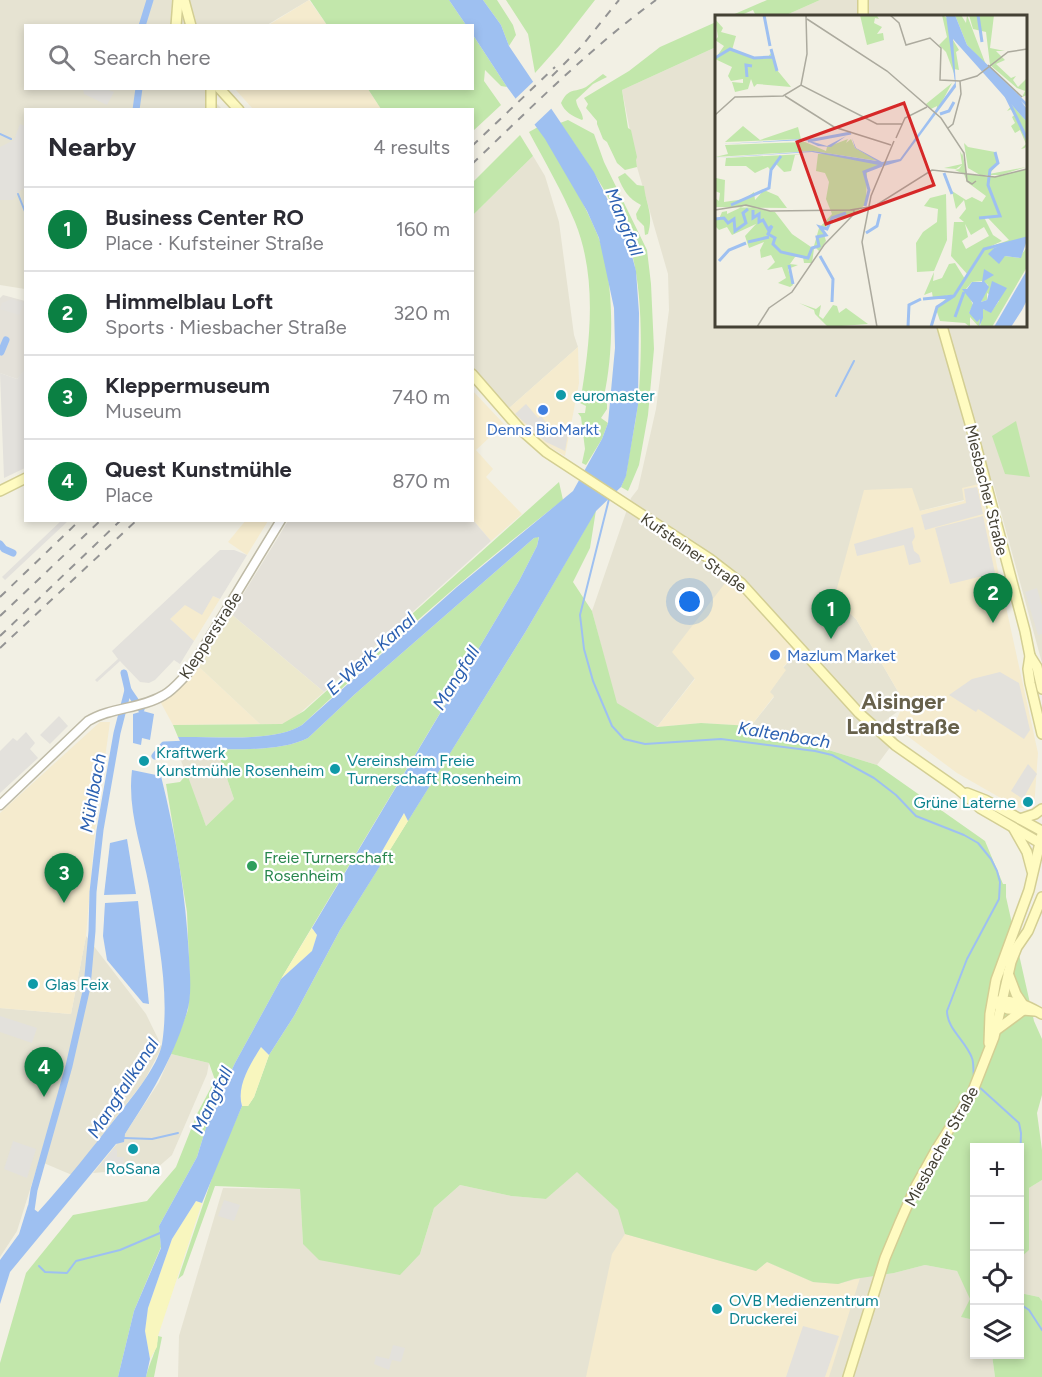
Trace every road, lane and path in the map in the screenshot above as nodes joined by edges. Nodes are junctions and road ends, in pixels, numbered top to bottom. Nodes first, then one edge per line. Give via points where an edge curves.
1 (178, 0) edge
2 (184, 0) edge
3 (176, 24) edge
4 (191, 24) edge
5 (211, 90) edge
6 (223, 92) edge
7 (213, 108) edge
8 (214, 108) edge
9 (237, 108) edge
10 (942, 327) edge
11 (474, 376) edge
12 (24, 479) edge
13 (1, 490) edge
14 (280, 522) edge
15 (1030, 656) junction
16 (1042, 689) edge
17 (1042, 734) edge
18 (0, 805) edge
19 (1042, 809) edge
20 (1017, 823) junction
21 (1042, 838) edge
22 (1033, 875) junction
23 (1042, 897) edge
24 (1008, 971) junction
25 (997, 1003) junction
26 (1022, 1007) junction
27 (1040, 1013) edge
28 (995, 1032) junction
29 (989, 1052) junction
30 (848, 1377) edge

1 - 3 main road
2 - 4 main road
5 - 7 main road
6 - 8 main road
6 - 9 main road
10 - 15 main road, Miesbacher Straße via 974,434
11 - 20 main road, Kufsteiner Straße via 546,452 741,583 859,713 895,745 980,808
12 - 13 main road
14 - 18 street, Klepperstraße via 188,673 163,696 88,721
15 - 16 main road, Miesbacher Straße
15 - 17 main road, Miesbacher Straße via 1028,669
19 - 20 main road
20 - 21 main road, Kufsteiner Straße
20 - 22 main road
21 - 22 main road, Miesbacher Straße
22 - 25 main road, Miesbacher Straße via 1000,967
23 - 24 main road, Miesbacher Straße
24 - 25 main road, Miesbacher Straße
24 - 26 main road
25 - 26 main road
25 - 28 main road, Miesbacher Straße
25 - 29 main road, Miesbacher Straße
26 - 27 main road
26 - 28 main road
28 - 29 main road, Miesbacher Straße
29 - 30 main road, Miesbacher Straße via 972,1093 936,1150 900,1222

